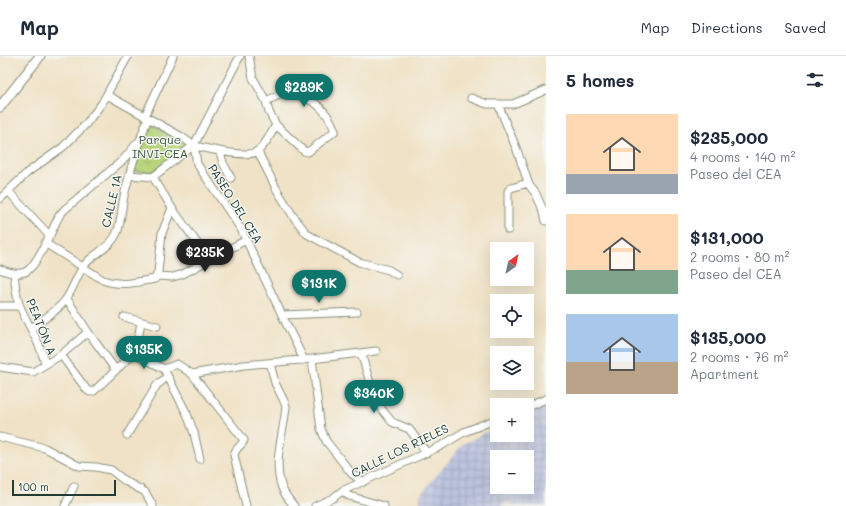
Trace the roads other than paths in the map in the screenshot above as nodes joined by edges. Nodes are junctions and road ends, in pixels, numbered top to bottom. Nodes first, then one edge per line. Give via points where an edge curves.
1 (40, 56) edge
2 (128, 56) edge
3 (173, 56) edge
4 (240, 56) edge
5 (249, 56) edge
6 (546, 90) edge
7 (107, 95) junction
8 (470, 98) dead end
9 (266, 101) junction
10 (498, 104) junction
11 (0, 107) edge
12 (147, 117) junction
13 (276, 125) junction
14 (140, 139) junction
15 (194, 145) junction
16 (220, 152) junction
17 (258, 152) junction
18 (129, 175) junction
19 (153, 177) junction
20 (231, 178) dead end
21 (528, 182) junction
22 (8, 191) junction
23 (0, 199) edge
24 (172, 208) junction
25 (546, 221) edge
26 (508, 230) dead end
27 (49, 235) junction
28 (246, 240) junction
29 (45, 243) junction
30 (200, 247) dead end
31 (83, 267) junction
32 (0, 269) edge
33 (14, 273) junction
34 (397, 275) dead end
35 (157, 276) junction
36 (67, 299) junction
37 (0, 306) edge
38 (20, 306) junction
39 (357, 312) dead end
40 (282, 315) junction
41 (124, 317) dead end
42 (141, 322) junction
43 (157, 326) dead end
44 (31, 328) junction
45 (88, 332) junction
46 (376, 350) dead end
47 (134, 353) junction
48 (360, 353) junction
49 (61, 355) junction
50 (308, 359) junction
51 (270, 363) junction
52 (45, 364) junction
53 (0, 367) edge
54 (115, 369) junction
55 (164, 369) junction
56 (192, 374) junction
57 (168, 377) junction
58 (546, 399) edge
59 (534, 404) edge
60 (490, 422) edge
61 (127, 435) dead end
62 (0, 437) edge
63 (427, 453) junction
64 (200, 459) dead end
65 (363, 482) junction
66 (74, 486) dead end
67 (342, 491) junction
68 (65, 506) edge
69 (153, 506) edge
70 (246, 506) edge
71 (294, 506) edge
72 (315, 506) edge
73 (384, 506) edge

1 - 11 main road
2 - 7 street
3 - 12 street, CALLE 1A
4 - 15 street
5 - 9 street via 253,78
6 - 10 street via 513,104
7 - 12 street
7 - 22 street via 86,124 63,147 28,172
8 - 10 street via 486,104
9 - 13 street
9 - 13 street via 282,94 311,100 321,106 335,131 308,152
10 - 21 street
12 - 14 street, CALLE 1A
12 - 15 street
13 - 17 street
14 - 18 street, CALLE 1A
14 - 27 street via 123,160 64,210
15 - 16 street
15 - 19 street
15 - 28 street, PASEO DEL CEA via 198,164
16 - 17 street via 251,155
16 - 20 street
17 - 34 street via 277,190 308,234 359,262 389,270
18 - 19 street
18 - 31 street, CALLE 1A via 118,230 107,247
19 - 24 street
21 - 25 street via 536,194
21 - 26 street via 508,191
22 - 23 street
22 - 27 street
24 - 30 street
24 - 35 street via 162,233
27 - 29 street
28 - 35 street via 183,274 173,277
28 - 40 street, PASEO DEL CEA
29 - 31 street
29 - 33 street via 30,268 24,272
31 - 35 street via 112,283 125,284 155,279
31 - 36 street, CALLE 1A
32 - 33 street
33 - 38 street, PEATÓN A
36 - 44 street, CALLE 1A
36 - 45 street
37 - 38 street
38 - 44 street, PEATÓN A
39 - 40 street
40 - 50 street, PASEO DEL CEA
41 - 42 street
42 - 43 street
42 - 47 street
44 - 52 street, PEATÓN A
45 - 49 street
45 - 54 street
46 - 48 street
47 - 54 street
47 - 55 street
48 - 50 street
48 - 63 street via 376,402 392,422 409,429
49 - 52 street
49 - 54 street via 90,392
50 - 51 street
50 - 65 street, PASEO DEL CEA via 321,429 326,442 352,474
51 - 56 street
51 - 71 street via 275,383 286,406 278,456 280,480 284,492
52 - 53 street via 33,372
55 - 56 street via 177,364
55 - 57 street
56 - 70 street via 244,440 234,455
57 - 61 street via 157,385
57 - 64 street via 187,414
58 - 59 street
60 - 63 street, CALLE LOS RIELES via 464,432
62 - 69 street via 45,448 79,466 111,470 145,492
63 - 65 street, CALLE LOS RIELES
65 - 67 street, CALLE LOS RIELES
66 - 68 street
67 - 72 street, CALLE LOS RIELES
67 - 73 street via 349,496

